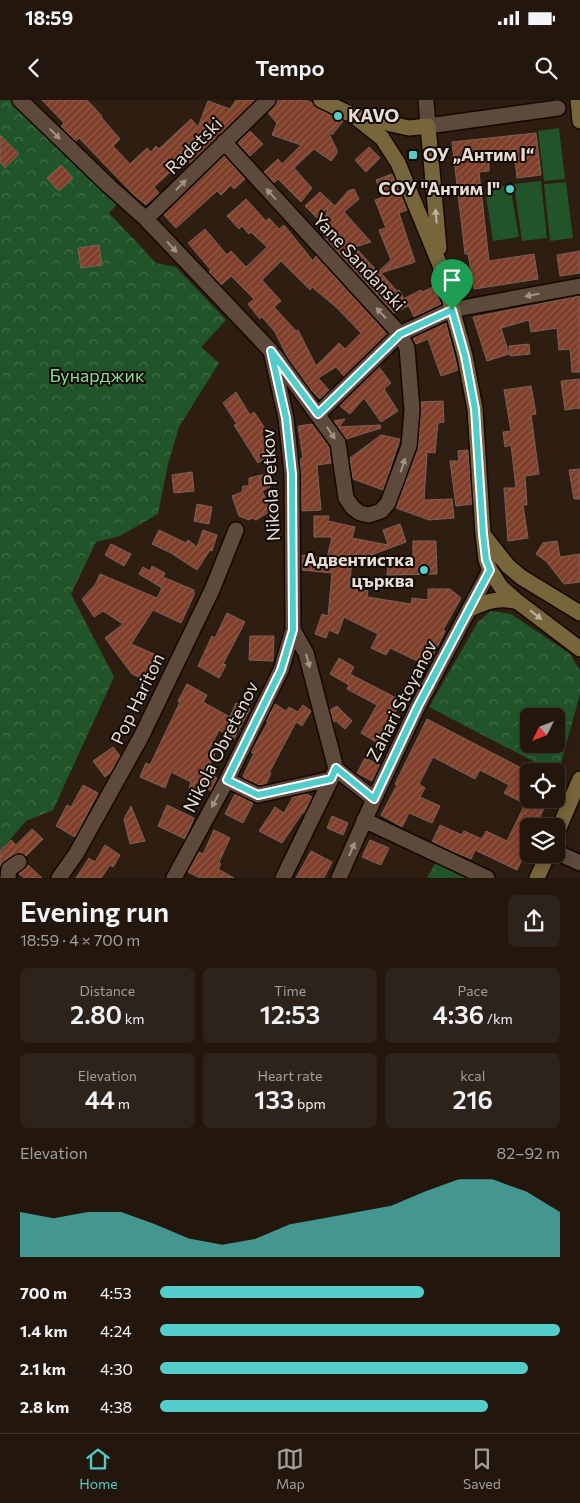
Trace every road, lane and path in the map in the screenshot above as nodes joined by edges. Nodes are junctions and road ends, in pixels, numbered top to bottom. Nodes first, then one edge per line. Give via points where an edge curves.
1 (20, 100) edge
2 (268, 100) edge
3 (321, 100) edge
4 (426, 100) edge
5 (578, 100) edge
6 (558, 108) dead end
7 (354, 116) junction
8 (580, 121) edge
9 (428, 126) junction
10 (224, 142) junction
11 (146, 219) junction
12 (440, 265) junction
13 (580, 286) edge
14 (452, 310) junction
15 (400, 334) junction
16 (271, 351) junction
17 (318, 414) junction
18 (236, 530) dead end
19 (483, 534) junction
20 (490, 570) junction
21 (518, 602) junction
22 (470, 609) junction
23 (578, 611) edge
24 (293, 630) junction
25 (580, 648) edge
26 (334, 774) junction
27 (579, 777) edge
28 (227, 780) junction
29 (374, 799) junction
30 (563, 818) edge
31 (364, 820) junction
32 (19, 862) dead end
33 (544, 863) edge
34 (8, 878) edge
35 (59, 878) edge
36 (174, 878) edge
37 (283, 878) edge
38 (339, 878) edge
39 (487, 878) edge
40 (537, 878) edge

1 -> 11 street
2 - 10 street, Radetski
3 - 7 street
4 - 9 street
5 - 8 street
6 - 9 street
7 - 9 street via 409,128
7 - 12 street via 382,138 398,163
12 -> 9 street
11 -> 10 street, Radetski
15 -> 10 street, Yane Sandanski
11 -> 16 street
12 - 14 street
13 -> 14 street
14 - 15 street
14 - 19 street via 475,409
15 - 17 street
17 -> 15 street, Yane Sandanski via 338,443 346,498 360,513 369,515 381,511 388,503 409,446 412,410 407,348
16 - 17 street, Yane Sandanski
16 - 24 street, Nikola Petkov via 286,418 292,474
18 - 35 street, Pop Hariton via 212,590 141,737 76,854
19 - 20 street
19 - 23 street via 495,552 521,577
20 - 21 street
20 - 22 street, Zahari Stoyanov
21 - 22 street via 497,599
21 -> 25 street
22 - 29 street, Zahari Stoyanov via 418,706
24 -> 26 street, Nikola Petkov via 306,653
24 - 28 street, Nikola Obretenov via 281,670
26 - 28 street via 258,795
26 - 29 street
26 - 37 street
27 - 30 street
28 -> 36 street, Nikola Obretenov
29 - 31 street, Zahari Stoyanov
38 -> 31 street, Zahari Stoyanov
31 - 39 street
32 - 34 street via 9,869
33 - 40 street

